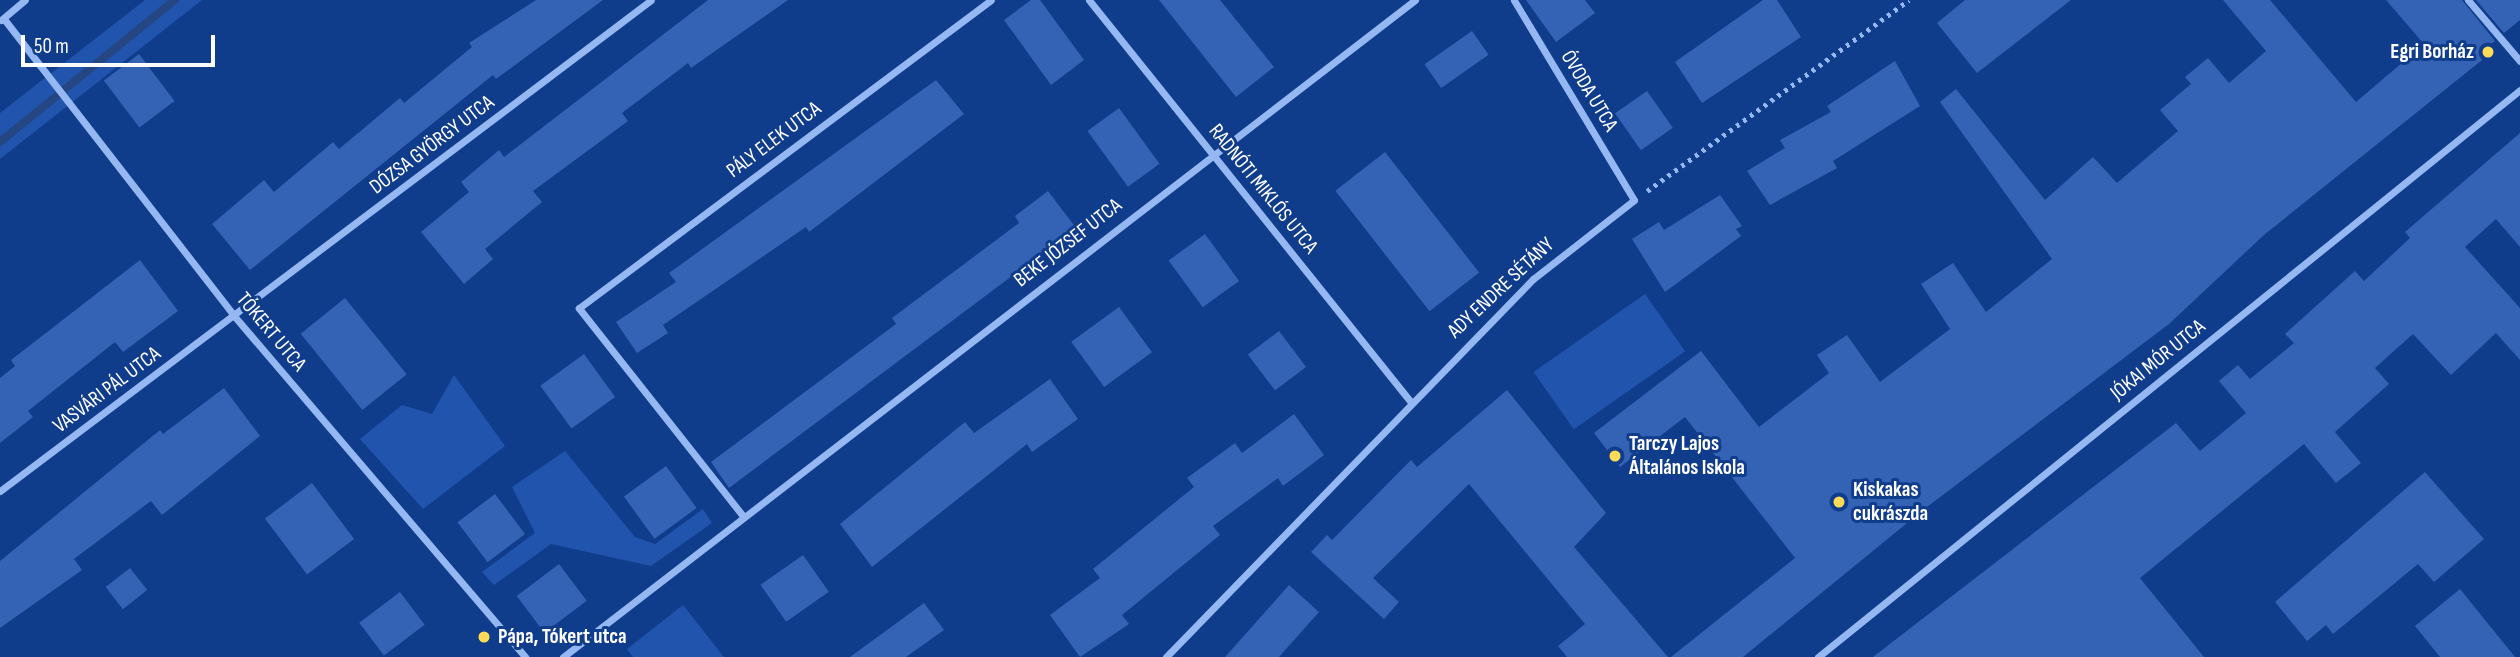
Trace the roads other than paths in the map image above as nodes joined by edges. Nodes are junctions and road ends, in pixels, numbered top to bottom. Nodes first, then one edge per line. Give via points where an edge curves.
1 (24, 0) edge
2 (651, 0) edge
3 (991, 0) edge
4 (1088, 0) edge
5 (1415, 0) edge
6 (1514, 0) edge
7 (2468, 0) edge
8 (2, 20) edge
9 (2520, 61) edge
10 (2520, 90) edge
11 (1212, 154) junction
12 (1634, 200) joint
13 (235, 317) junction
14 (1410, 401) junction
15 (0, 491) edge
16 (743, 516) junction
17 (525, 657) edge
18 (562, 657) edge
19 (1166, 657) edge
20 (1818, 657) edge

1 - 8 street
2 - 13 street, DÓZSA GYÖRGY UTCA
3 - 16 street, PÁLY ELEK UTCA via 579,308
4 - 11 street, RADNÓTI MIKLÓS UTCA
5 - 11 street, BEKE JÓZSEF UTCA
6 - 12 street, ÓVODA UTCA
7 - 9 street
8 - 13 street, TÓKERT UTCA
10 - 20 street, JÓKAI MÓR UTCA
11 - 14 street, RADNÓTI MIKLÓS UTCA
11 - 16 street, BEKE JÓZSEF UTCA
12 - 14 street, ADY ENDRE SÉTÁNY via 1533,279
13 - 15 street, VASVÁRI PÁL UTCA
13 - 17 street, TÓKERT UTCA
14 - 19 street, ADY ENDRE SÉTÁNY
16 - 18 street, BEKE JÓZSEF UTCA

